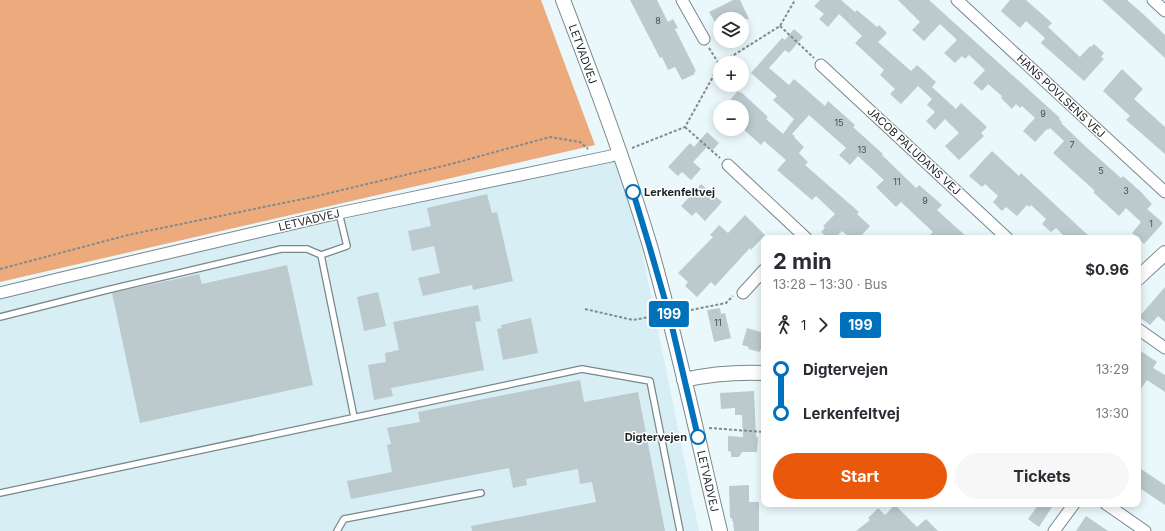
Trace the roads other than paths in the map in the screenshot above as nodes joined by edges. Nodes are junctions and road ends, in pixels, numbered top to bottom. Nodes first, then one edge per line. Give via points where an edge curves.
1 (564, 0) edge
2 (682, 0) edge
3 (957, 0) edge
4 (1153, 0) edge
5 (1165, 11) edge
6 (704, 39) road end
7 (821, 65) road end
8 (620, 153) junction
9 (728, 165) road end
10 (1165, 192) edge
11 (339, 214) junction
12 (799, 235) edge
13 (1004, 235) edge
14 (1165, 253) edge
15 (320, 255) junction
16 (761, 273) edge
17 (1141, 275) edge
18 (0, 293) edge
19 (744, 293) dead end
20 (0, 317) edge
21 (1141, 331) edge
22 (1164, 345) edge
23 (761, 373) edge
24 (684, 380) junction
25 (354, 417) junction
26 (0, 493) edge
27 (481, 493) dead end
28 (1072, 507) edge
29 (1110, 507) edge
30 (337, 531) edge
31 (680, 531) edge
32 (720, 531) edge
33 (1054, 531) edge
34 (1145, 531) edge

1 - 8 street, LETVADVEJ
2 - 6 street
3 - 10 street, HANS POVLSENS VEJ
4 - 5 street
7 - 13 street, JACOB PALUDANS VEJ
8 - 11 street, LETVADVEJ
8 - 24 street, LETVADVEJ via 669,314
9 - 12 street
11 - 15 lane via 346,246
11 - 18 street, LETVADVEJ
14 - 17 street
15 - 20 lane via 306,249 281,250
15 - 25 lane
16 - 19 street
21 - 22 street
23 - 24 street via 741,372
24 - 32 street, LETVADVEJ
25 - 26 lane
25 - 31 lane via 582,369 650,382
27 - 30 lane via 344,519
28 - 33 street
29 - 34 street

